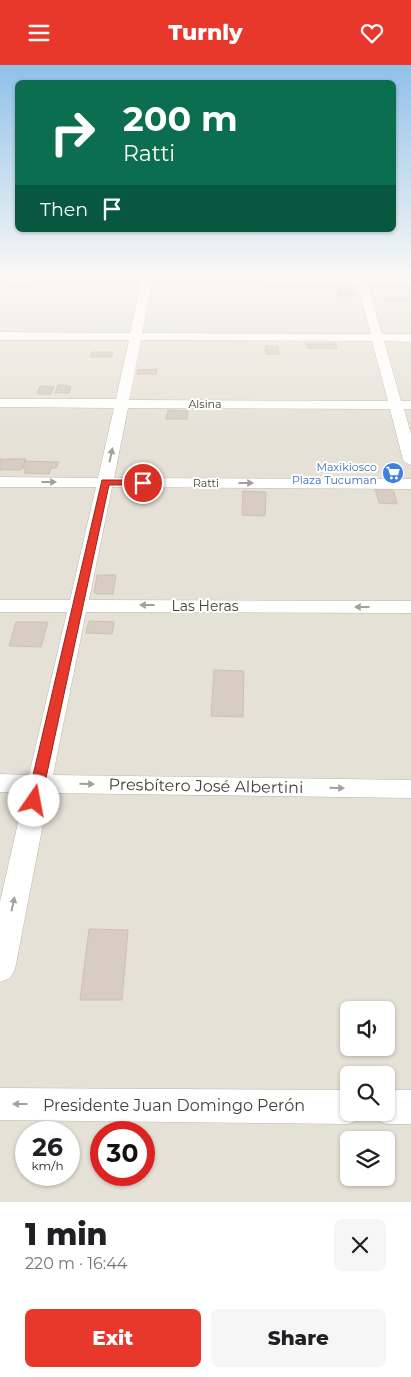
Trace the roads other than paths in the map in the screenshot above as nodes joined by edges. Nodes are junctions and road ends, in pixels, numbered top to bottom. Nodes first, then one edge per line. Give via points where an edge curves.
1 (138, 328) edge
2 (374, 328) edge
3 (0, 336) edge
4 (136, 337) junction
5 (377, 338) junction
6 (411, 338) edge
7 (0, 403) edge
8 (122, 404) junction
9 (404, 405) edge
10 (411, 460) edge
11 (0, 482) edge
12 (105, 482) junction
13 (411, 484) edge
14 (78, 605) junction
15 (0, 606) edge
16 (411, 607) edge
17 (0, 783) edge
18 (38, 783) junction
19 (411, 789) edge
20 (0, 969) edge
21 (0, 1104) edge
22 (340, 1107) edge
23 (395, 1107) edge
24 (411, 1107) edge

1 - 4 street
2 - 5 street
3 - 4 street
4 - 5 street
4 - 8 street
5 - 6 street
5 - 9 street
7 - 8 street, Alsina
8 - 9 street, Alsina
12 -> 8 street
9 - 10 street
11 -> 12 street, Ratti
12 -> 13 street, Ratti
12 - 14 street
14 - 15 street, Las Heras
16 -> 14 street, Las Heras
14 - 18 street
17 - 18 street, Presbítero José Albertini
18 -> 19 street, Presbítero José Albertini
20 -> 18 street
22 -> 21 street, Presidente Juan Domingo Perón
23 - 24 street

